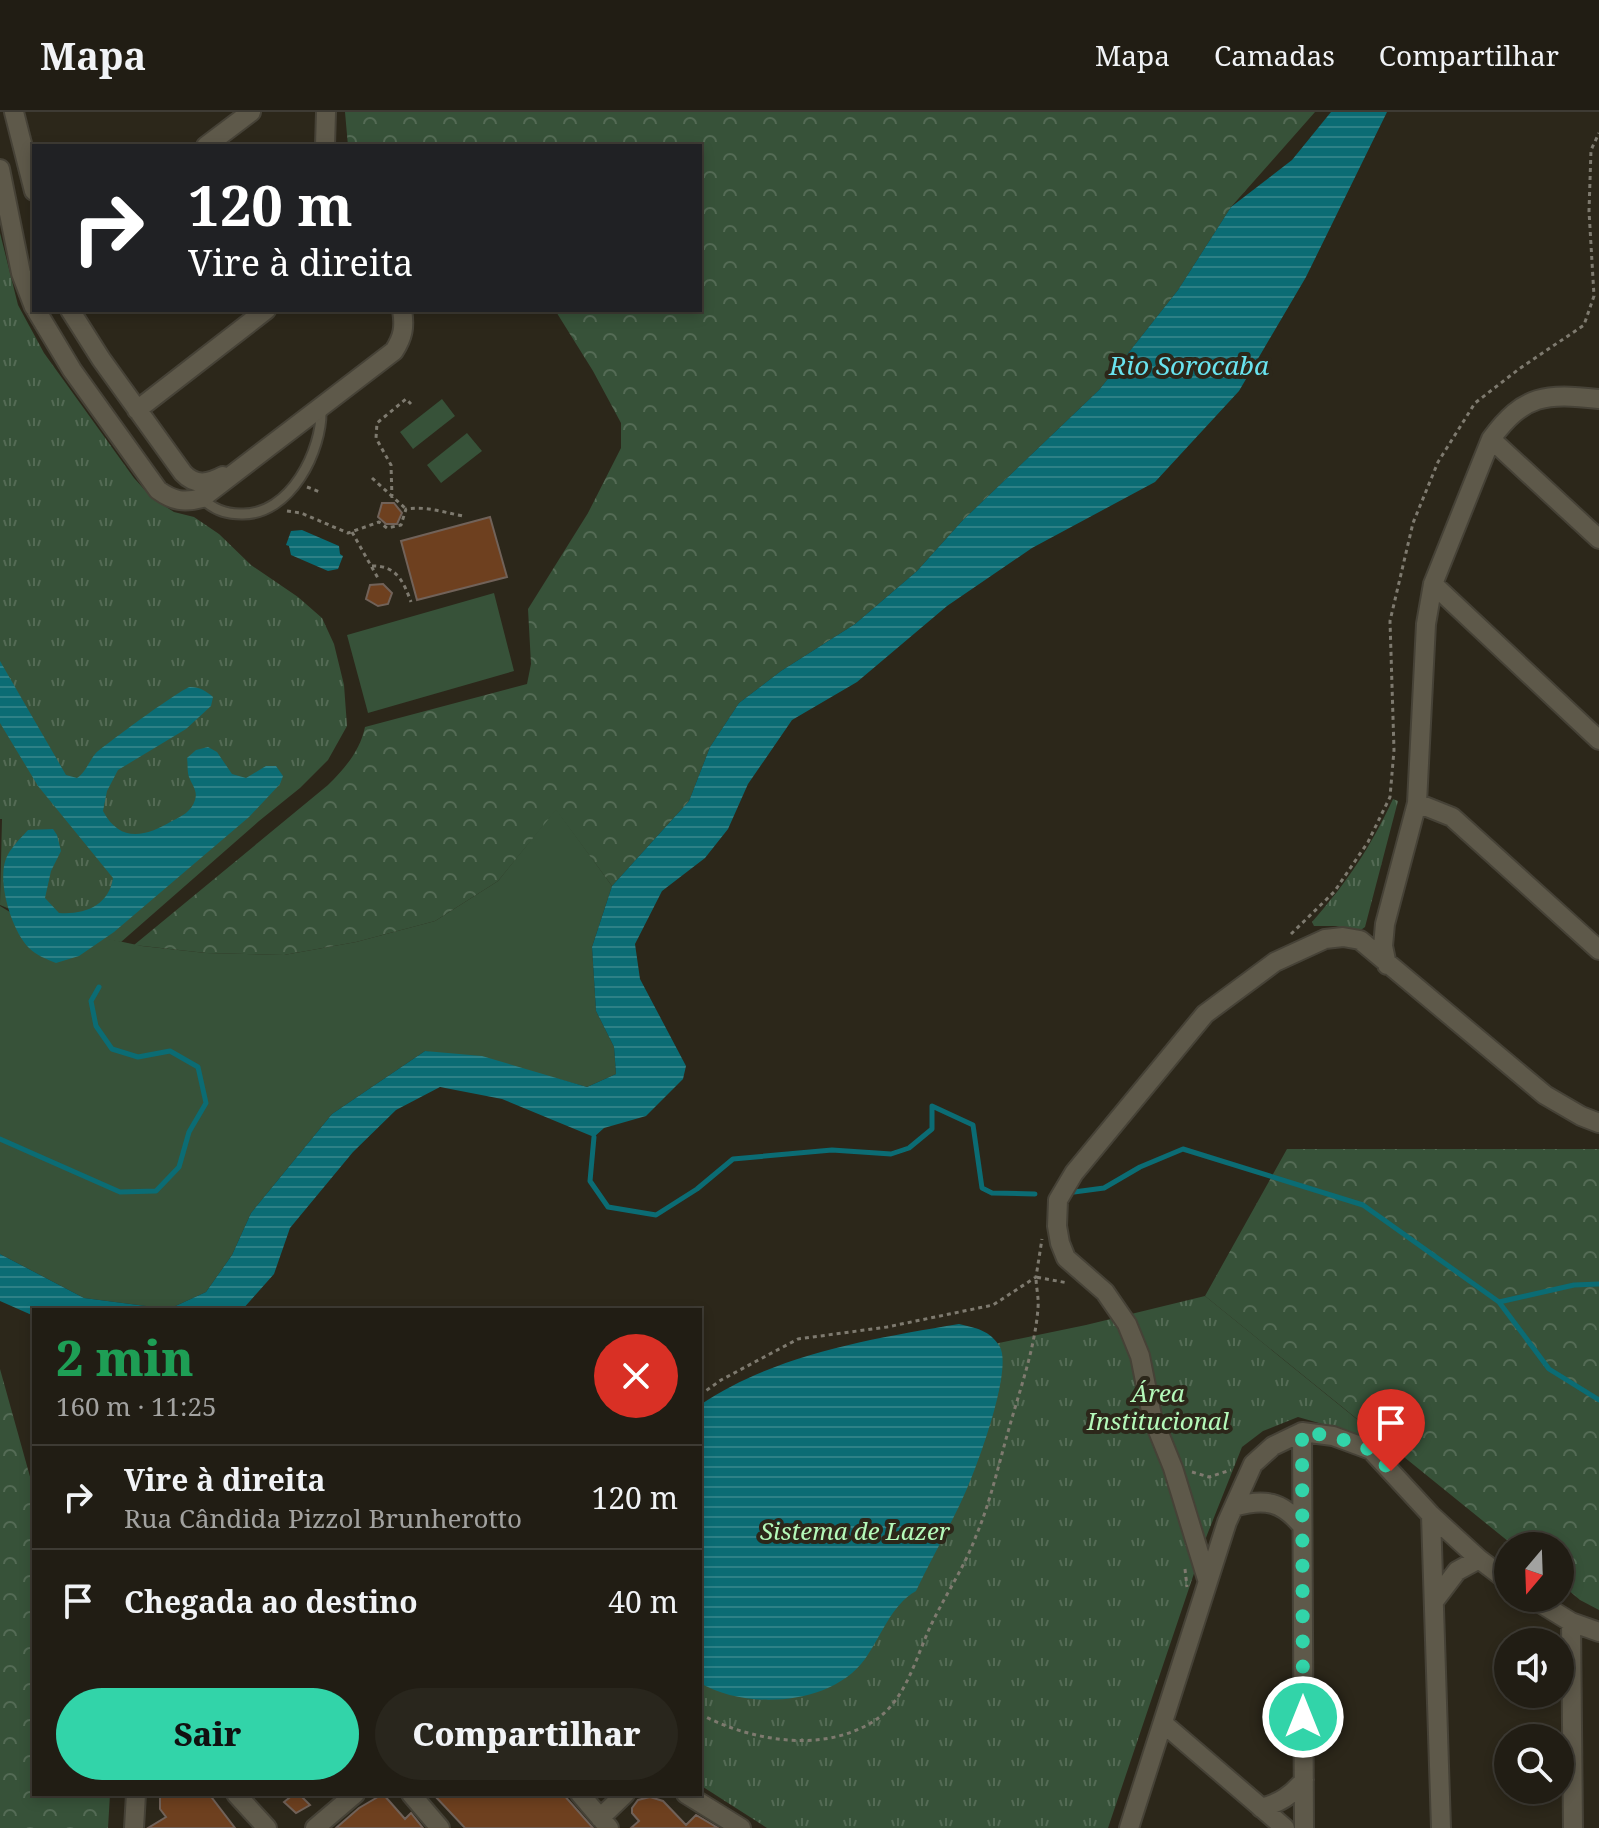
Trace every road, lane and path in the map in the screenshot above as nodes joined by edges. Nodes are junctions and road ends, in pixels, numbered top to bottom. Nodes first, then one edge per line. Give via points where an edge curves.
1 (14, 112) edge
2 (251, 112) edge
3 (326, 112) edge
4 (1599, 133) edge
5 (209, 144) edge
6 (325, 144) edge
7 (0, 169) edge
8 (32, 183) edge
9 (27, 271) edge
10 (32, 294) edge
11 (37, 312) edge
12 (71, 312) edge
13 (263, 312) edge
14 (402, 312) edge
15 (1599, 399) edge
16 (411, 404) dead end
17 (321, 408) junction
18 (137, 410) junction
19 (1491, 439) junction
20 (243, 466) junction
21 (372, 478) dead end
22 (202, 498) junction
23 (392, 498) junction
24 (406, 509) junction
25 (276, 516) dead end
26 (463, 516) dead end
27 (352, 532) junction
28 (1599, 539) edge
29 (372, 566) junction
30 (379, 580) dead end
31 (1433, 584) junction
32 (411, 602) dead end
33 (1599, 740) edge
34 (1417, 803) junction
35 (1287, 937) dead end
36 (1599, 950) edge
37 (1387, 965) junction
38 (1599, 1123) edge
39 (1043, 1231) dead end
40 (1036, 1277) junction
41 (702, 1394) edge
42 (1302, 1432) junction
43 (1253, 1464) junction
44 (1173, 1468) junction
45 (1234, 1507) junction
46 (1431, 1515) junction
47 (1302, 1526) junction
48 (1479, 1559) junction
49 (1494, 1570) edge
50 (1207, 1579) junction
51 (1435, 1600) junction
52 (1555, 1612) edge
53 (1571, 1622) junction
54 (1599, 1632) edge
55 (702, 1715) edge
56 (1164, 1724) junction
57 (1304, 1780) junction
58 (136, 1796) edge
59 (238, 1796) edge
60 (353, 1796) edge
61 (413, 1796) edge
62 (582, 1796) edge
63 (624, 1796) edge
64 (689, 1796) edge
65 (1261, 1808) junction
66 (605, 1823) edge
67 (134, 1828) edge
68 (267, 1828) edge
69 (315, 1828) edge
70 (440, 1828) edge
71 (741, 1828) edge
72 (1129, 1828) edge
73 (1285, 1828) edge
74 (1304, 1828) edge
75 (1441, 1828) edge
76 (1573, 1828) edge

1 - 8 street
2 - 5 street
3 - 6 street
4 - 35 path via 1591,150 1589,211 1594,296 1584,325 1475,403 1438,462 1413,523 1390,621 1390,797 1334,892
7 - 9 street
9 - 10 street
11 - 22 street via 158,490 178,501
12 - 18 street
13 - 18 street
14 - 17 street via 402,338 394,351
15 - 19 street via 1564,395 1524,404
16 - 23 path via 406,399 377,423 376,438 391,465
17 - 20 street
17 - 22 lane via 315,446 299,479 272,507 252,515 230,514
18 - 20 street via 188,479 210,483
19 - 28 street
19 - 31 street
20 - 22 street
21 - 23 path
23 - 24 path
24 - 26 path via 428,507
24 - 27 path via 401,525 387,528 379,522
25 - 27 path via 301,513
27 - 29 path
29 - 30 path
29 - 32 path via 392,570 403,579
31 - 33 street
31 - 34 street via 1426,624
34 - 36 street via 1452,817
34 - 37 street via 1385,924
37 - 38 street via 1545,1095
37 - 44 street via 1360,940 1343,937 1325,939 1275,962 1205,1014 1074,1173 1058,1200 1057,1226 1066,1258 1105,1292 1127,1324 1140,1356 1152,1416
39 - 40 path
40 - 41 path via 993,1305 798,1339
40 - 55 path via 1038,1307 1029,1355 980,1526 912,1675 891,1705 871,1723 845,1735 808,1740 759,1737
42 - 43 street via 1273,1446
42 - 46 street via 1371,1450
42 - 47 street
43 - 44 path via 1209,1477
43 - 45 street
44 - 50 street
45 - 47 street via 1272,1504 1289,1510
45 - 50 street
46 - 48 street
46 - 51 street
47 - 57 street
48 - 49 street
48 - 51 street via 1457,1571
50 - 56 street
51 - 75 street
52 - 53 street
53 - 54 street
53 - 76 street
56 - 65 street
56 - 72 street
57 - 65 street via 1288,1797
57 - 74 street
58 - 67 street
59 - 68 street
60 - 69 street
61 - 70 street
62 - 66 street
63 - 66 street
64 - 71 street
65 - 73 street

